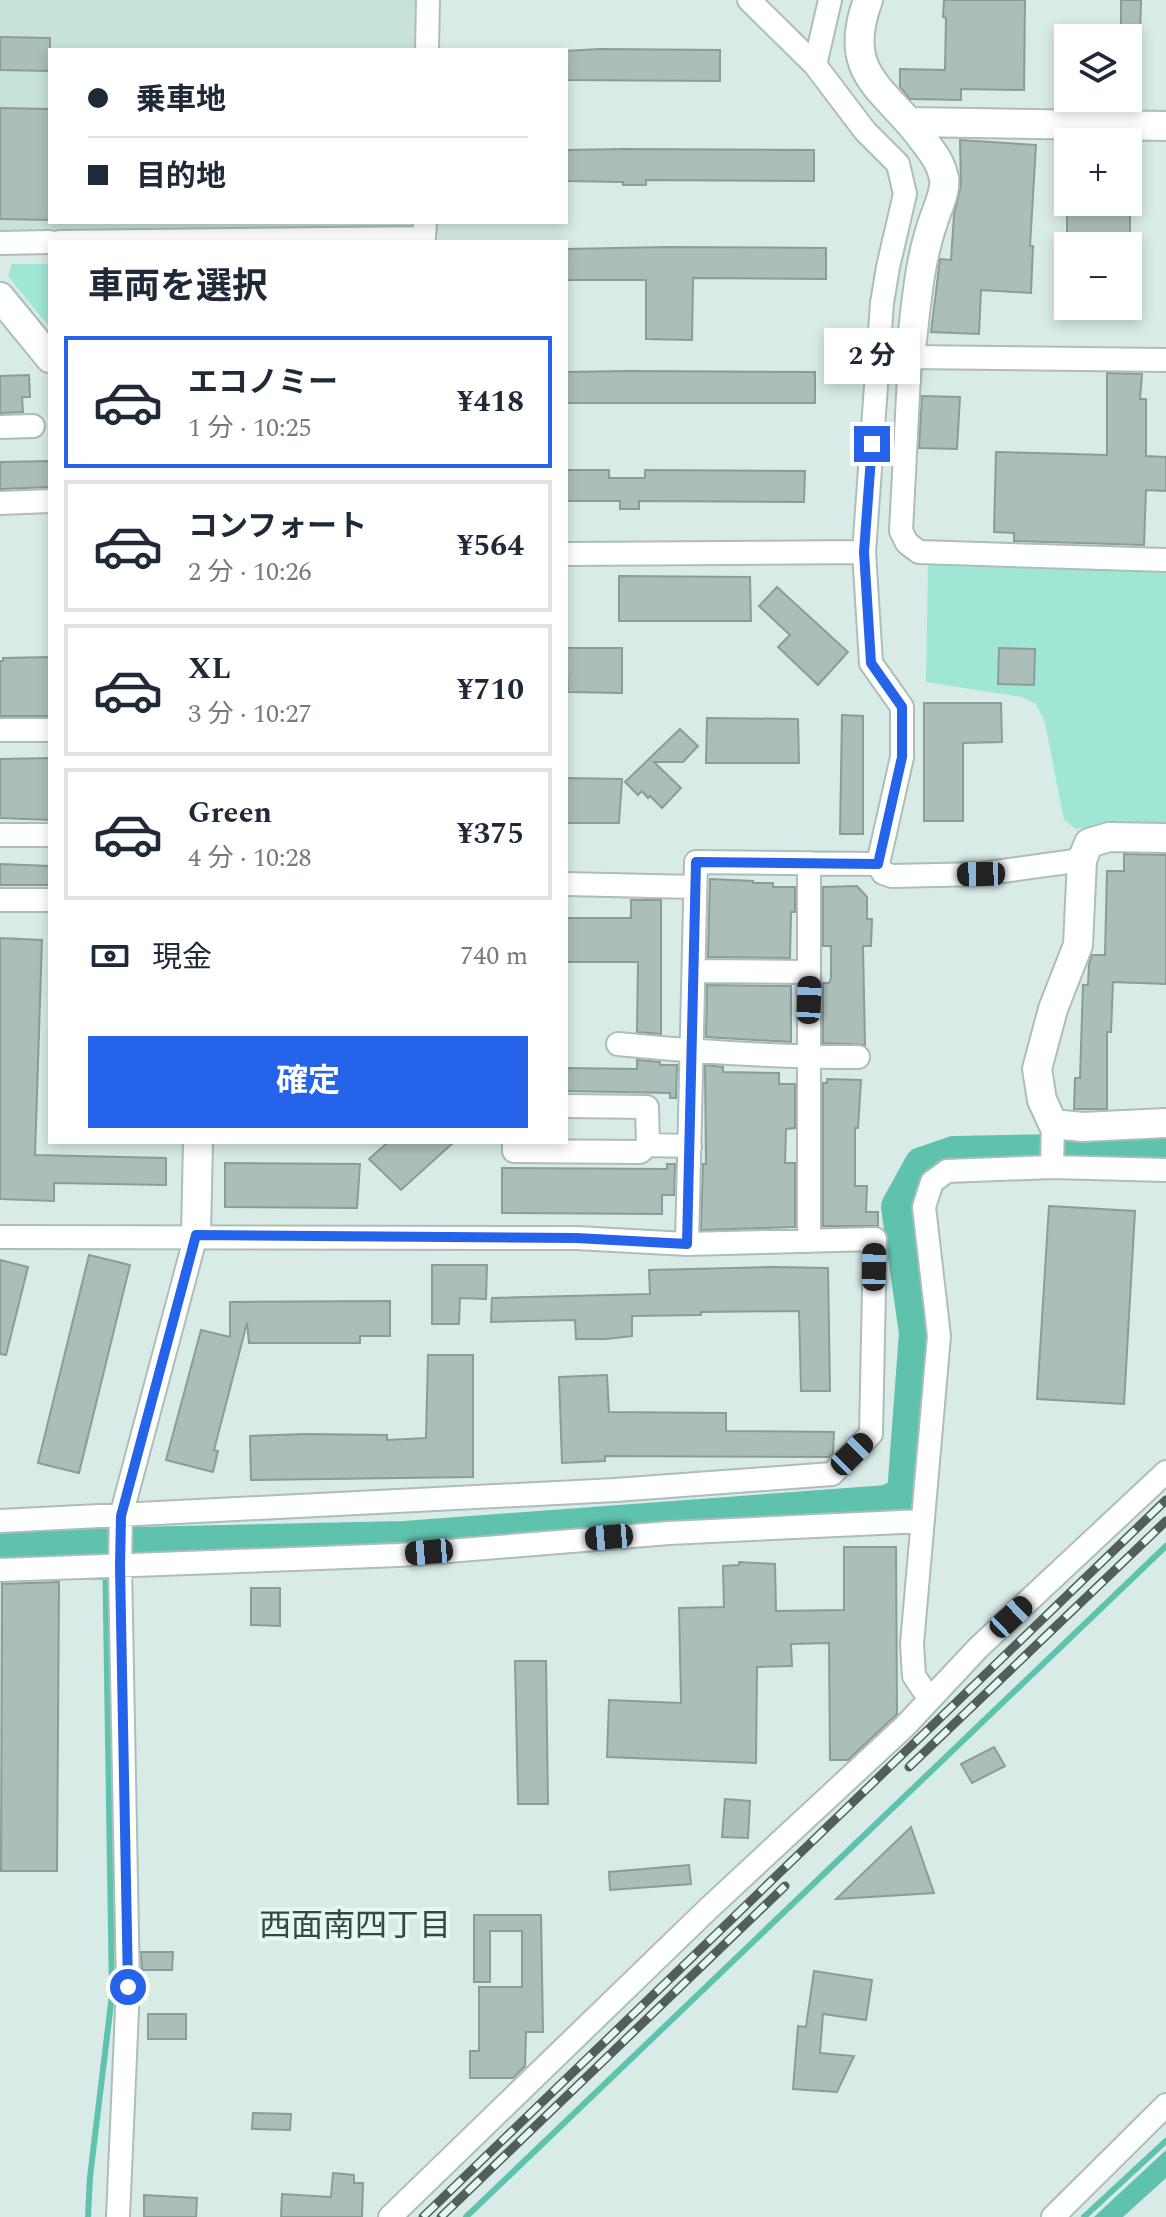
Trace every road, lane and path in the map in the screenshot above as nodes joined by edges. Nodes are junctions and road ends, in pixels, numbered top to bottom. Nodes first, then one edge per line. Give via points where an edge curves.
1 (428, 0) edge
2 (749, 0) edge
3 (830, 0) edge
4 (868, 0) edge
5 (427, 48) edge
6 (815, 65) junction
7 (911, 122) junction
8 (1166, 126) edge
9 (425, 224) edge
10 (242, 240) edge
11 (48, 242) edge
12 (0, 243) edge
13 (0, 297) edge
14 (48, 356) edge
15 (910, 357) junction
16 (1166, 360) edge
17 (33, 426) dead end
18 (0, 427) edge
19 (48, 501) edge
20 (0, 503) edge
21 (864, 552) junction
22 (568, 554) edge
23 (1166, 560) edge
24 (0, 730) edge
25 (48, 730) edge
26 (0, 835) edge
27 (48, 835) edge
28 (1166, 838) edge
29 (1082, 860) junction
30 (809, 863) junction
31 (878, 864) junction
32 (568, 884) edge
33 (695, 887) junction
34 (0, 900) edge
35 (48, 900) edge
36 (694, 971) junction
37 (809, 972) junction
38 (618, 1044) dead end
39 (692, 1051) junction
40 (807, 1057) junction
41 (858, 1057) dead end
42 (568, 1106) edge
43 (1166, 1123) edge
44 (1053, 1124) junction
45 (198, 1144) edge
46 (514, 1144) edge
47 (648, 1145) junction
48 (690, 1146) junction
49 (1052, 1167) junction
50 (1166, 1170) edge
51 (196, 1235) junction
52 (0, 1237) edge
53 (809, 1241) junction
54 (687, 1244) junction
55 (1166, 1472) edge
56 (121, 1516) junction
57 (0, 1521) edge
58 (923, 1521) junction
59 (120, 1566) junction
60 (0, 1570) edge
61 (929, 1698) junction
62 (1166, 2105) edge
63 (118, 2217) edge
64 (390, 2217) edge
65 (1053, 2217) edge

1 - 5 street
2 - 6 street
3 - 6 street
4 - 7 street via 858,38 863,68
6 - 21 street via 865,131 898,164 905,194 882,303
7 - 8 street
7 - 15 street via 939,161 945,183 922,253
9 - 10 street via 424,238
11 - 12 street
13 - 14 street
15 - 16 street
15 - 23 street via 901,531 907,543 919,552
17 - 18 street
19 - 20 street
21 - 22 street
21 - 31 street via 871,663 902,707 902,757
24 - 25 street
26 - 27 street
28 - 29 street via 1109,837 1089,843
29 - 31 street via 981,874 892,876
29 - 44 street via 1078,945 1037,1069
30 - 31 street
30 - 33 street via 696,862
30 - 37 street
32 - 33 street
33 - 36 street
34 - 35 street
36 - 37 street
36 - 39 street
37 - 40 street
38 - 39 street
39 - 40 street
39 - 48 street
40 - 41 street
40 - 53 street
42 - 47 street via 647,1107
43 - 44 street
44 - 49 street
45 - 51 street
46 - 47 street via 514,1151 640,1152
47 - 48 street
48 - 54 street
49 - 50 street
49 - 58 street via 947,1171 932,1182 924,1207 939,1336
51 - 52 street
51 - 54 street
51 - 56 street
53 - 54 street
53 - 56 street via 875,1239 871,1434 832,1474
55 - 61 street
56 - 57 street
56 - 59 street
58 - 59 street via 669,1533 399,1555
58 - 61 street via 912,1644 914,1676
59 - 60 street
59 - 63 street via 128,1987
61 - 64 street
62 - 65 street

